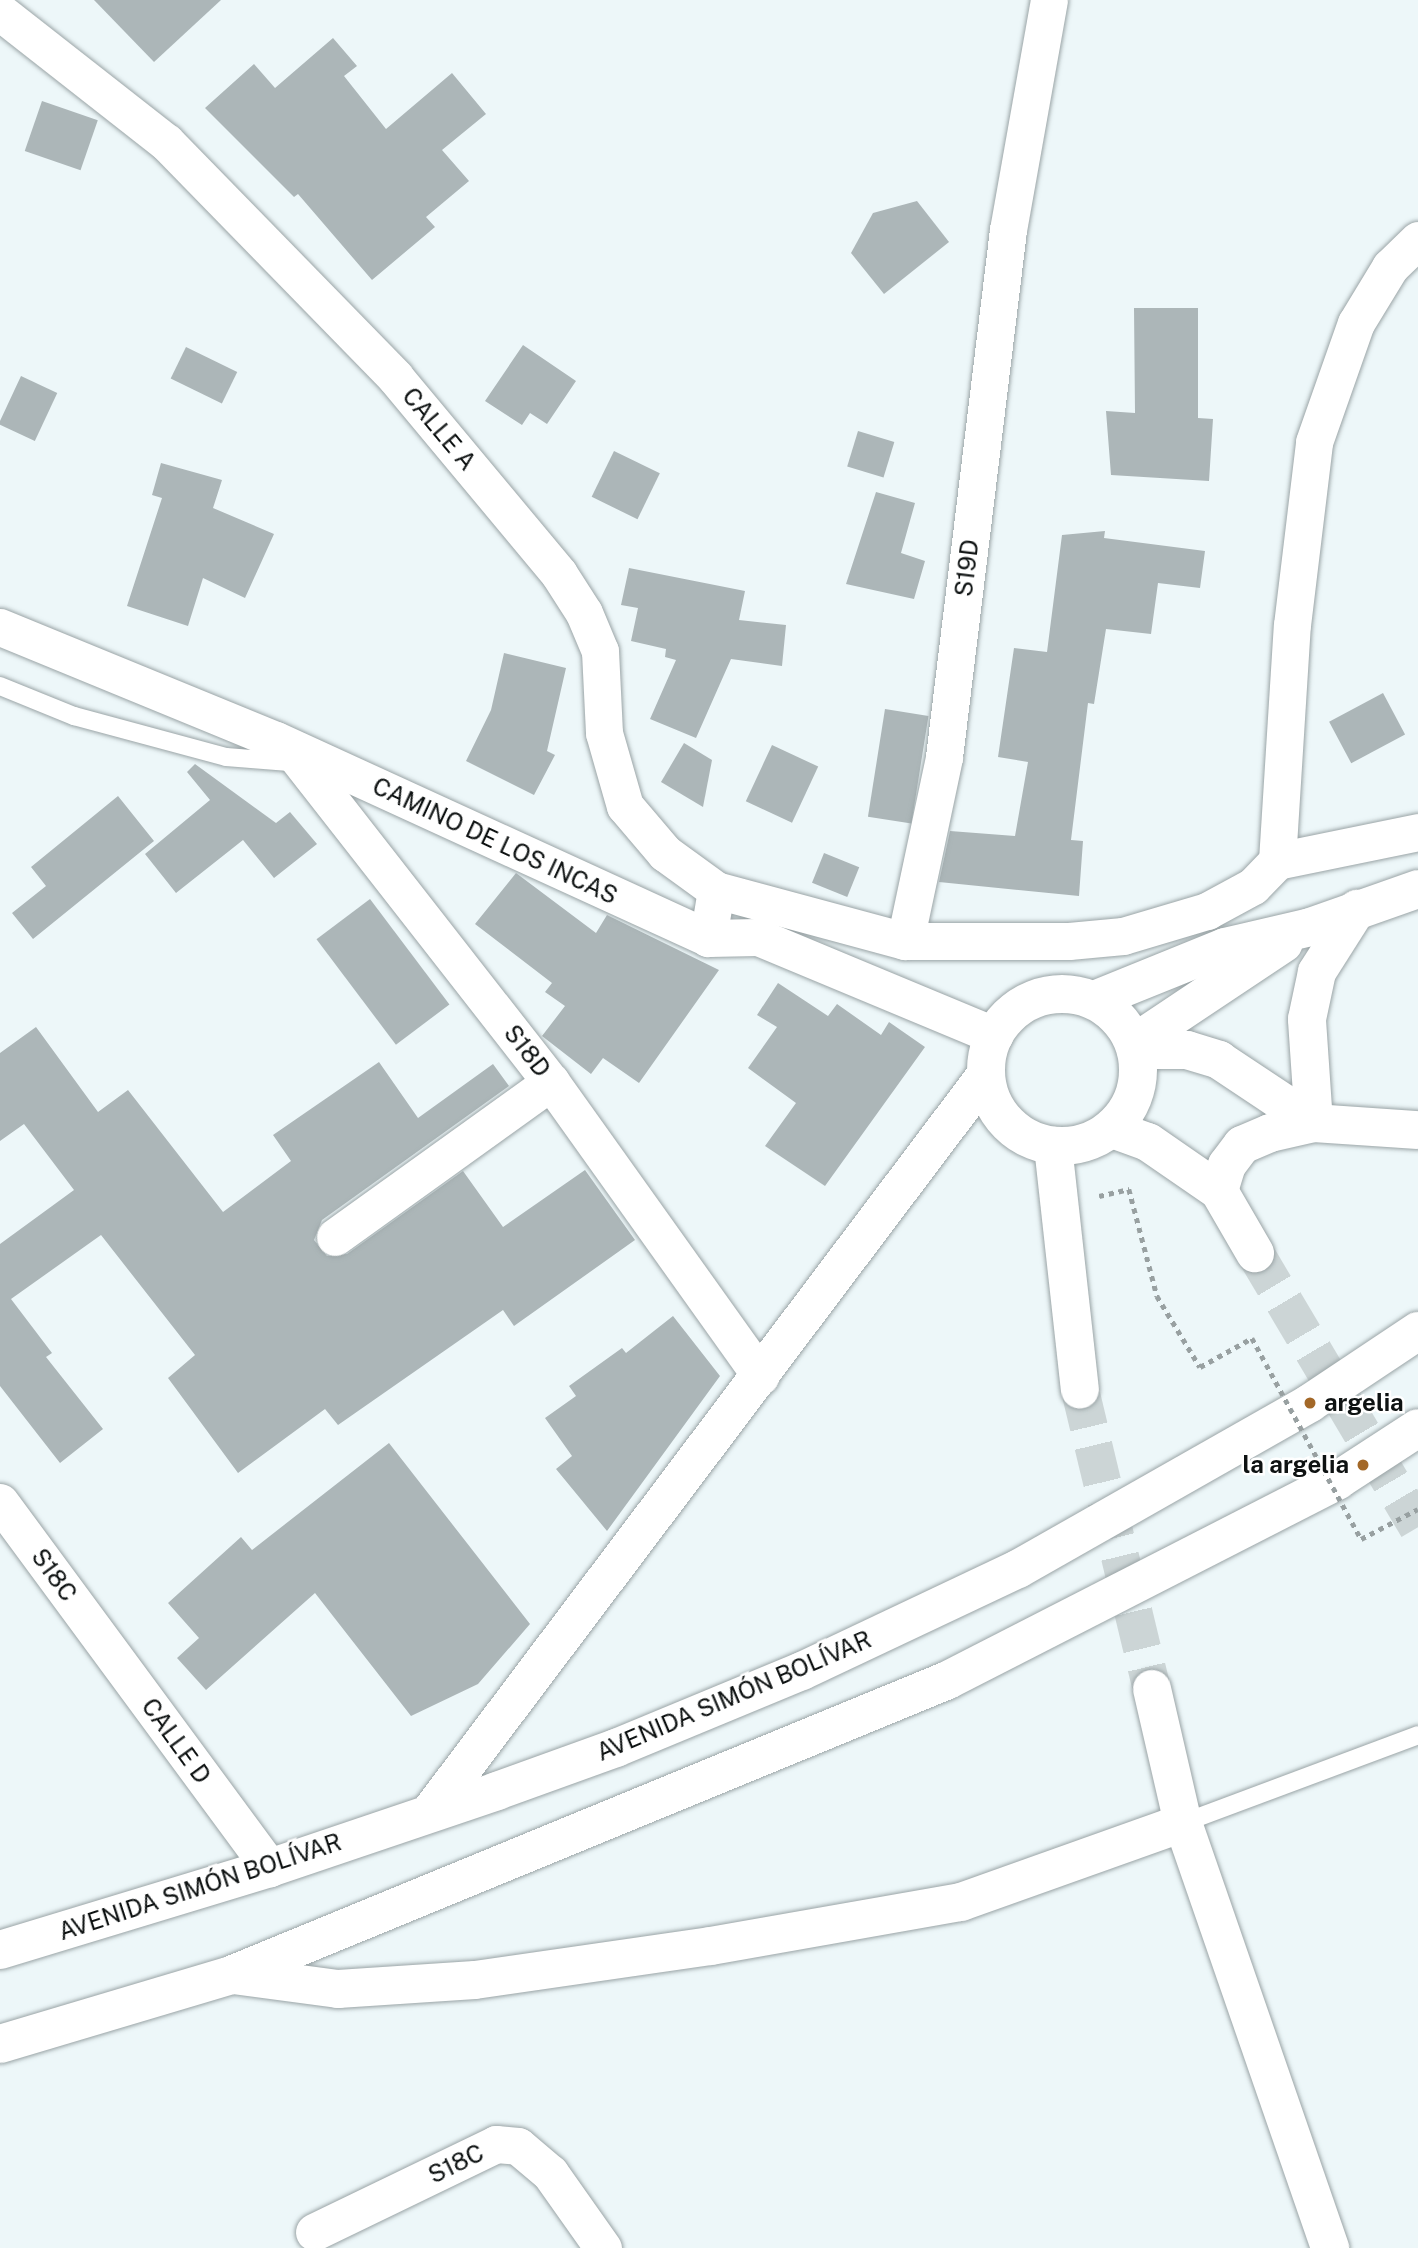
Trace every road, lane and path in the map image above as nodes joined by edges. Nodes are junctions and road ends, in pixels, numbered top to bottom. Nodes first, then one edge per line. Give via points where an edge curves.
1 (1049, 0) edge
2 (0, 12) edge
3 (1418, 240) edge
4 (0, 627) edge
5 (0, 686) edge
6 (276, 740) junction
7 (306, 764) junction
8 (1418, 832) edge
9 (1277, 861) junction
10 (1418, 889) edge
11 (716, 890) junction
12 (1357, 909) junction
13 (1310, 927) junction
14 (708, 938) junction
15 (905, 941) junction
16 (1094, 1000) junction
17 (994, 1035) junction
18 (1135, 1047) junction
19 (985, 1076) junction
20 (551, 1082) junction
21 (1314, 1124) junction
22 (1112, 1129) junction
23 (1418, 1130) edge
24 (1053, 1146) junction
25 (1219, 1191) junction
26 (1090, 1199) dead end
27 (335, 1237) dead end
28 (1255, 1253) tunnel mouth
29 (1418, 1331) edge
30 (761, 1376) junction
31 (1080, 1390) tunnel mouth
32 (1418, 1428) edge
33 (0, 1502) edge
34 (1418, 1509) edge
35 (82, 1614) joint
36 (1152, 1689) tunnel mouth
37 (1418, 1735) edge
38 (431, 1811) junction
39 (1183, 1822) junction
40 (270, 1868) junction
41 (0, 1950) edge
42 (231, 1975) junction
43 (0, 2044) edge
44 (314, 2232) dead end
45 (603, 2248) edge
46 (1330, 2248) edge

1 - 15 street, S19D via 1008,230 944,757
2 - 11 street, CALLE A via 166,142 396,377 559,573 584,613 600,651 604,733 625,806 665,853
3 - 9 street via 1390,267 1356,323 1314,442 1292,625
4 - 6 street, CAMINO DE LOS INCAS
5 - 7 lane via 74,716 226,757
6 - 7 street, S18D
6 - 14 street, CAMINO DE LOS INCAS
7 - 20 street, S18D
8 - 9 street
9 - 15 street via 1253,886 1208,911 1124,936 1069,941
10 - 12 main road
11 - 14 street
11 - 15 street
12 - 13 main road
12 - 21 main road via 1317,972 1307,1019
13 - 16 main road via 1225,947
13 - 18 main road via 1174,1012
14 - 17 street, CAMINO DE LOS INCAS via 758,937
16 - 17 main road via 1072,993 1026,1002 1007,1016
16 - 18 main road via 1113,1012
17 - 19 main road
18 - 21 main road via 1188,1050 1219,1059
18 - 22 main road via 1136,1093
19 - 24 main road via 989,1093 1007,1123 1021,1134
19 - 30 main road
20 - 27 street
20 - 30 street, S18D
21 - 23 main road
21 - 25 main road via 1242,1144 1227,1166
22 - 24 main road via 1095,1139
22 - 25 main road via 1148,1142
24 - 31 main road
25 - 28 main road
26 - 34 path, bridge via 1129,1189 1157,1296 1200,1367 1252,1338 1362,1539
29 - 38 main road, AVENIDA SIMÓN BOLÍVAR via 1310,1403 1018,1569 802,1671 629,1743
30 - 38 main road
32 - 42 main road via 1338,1480 948,1680
33 - 35 street, S18C
35 - 40 street, CALLE D
36 - 39 main road
37 - 39 lane
38 - 40 main road, AVENIDA SIMÓN BOLÍVAR
39 - 42 main road via 961,1902 711,1946 475,1980 338,1990
39 - 46 main road
40 - 41 main road, AVENIDA SIMÓN BOLÍVAR
42 - 43 main road
44 - 45 street, S18C via 496,2144 518,2146 550,2173

